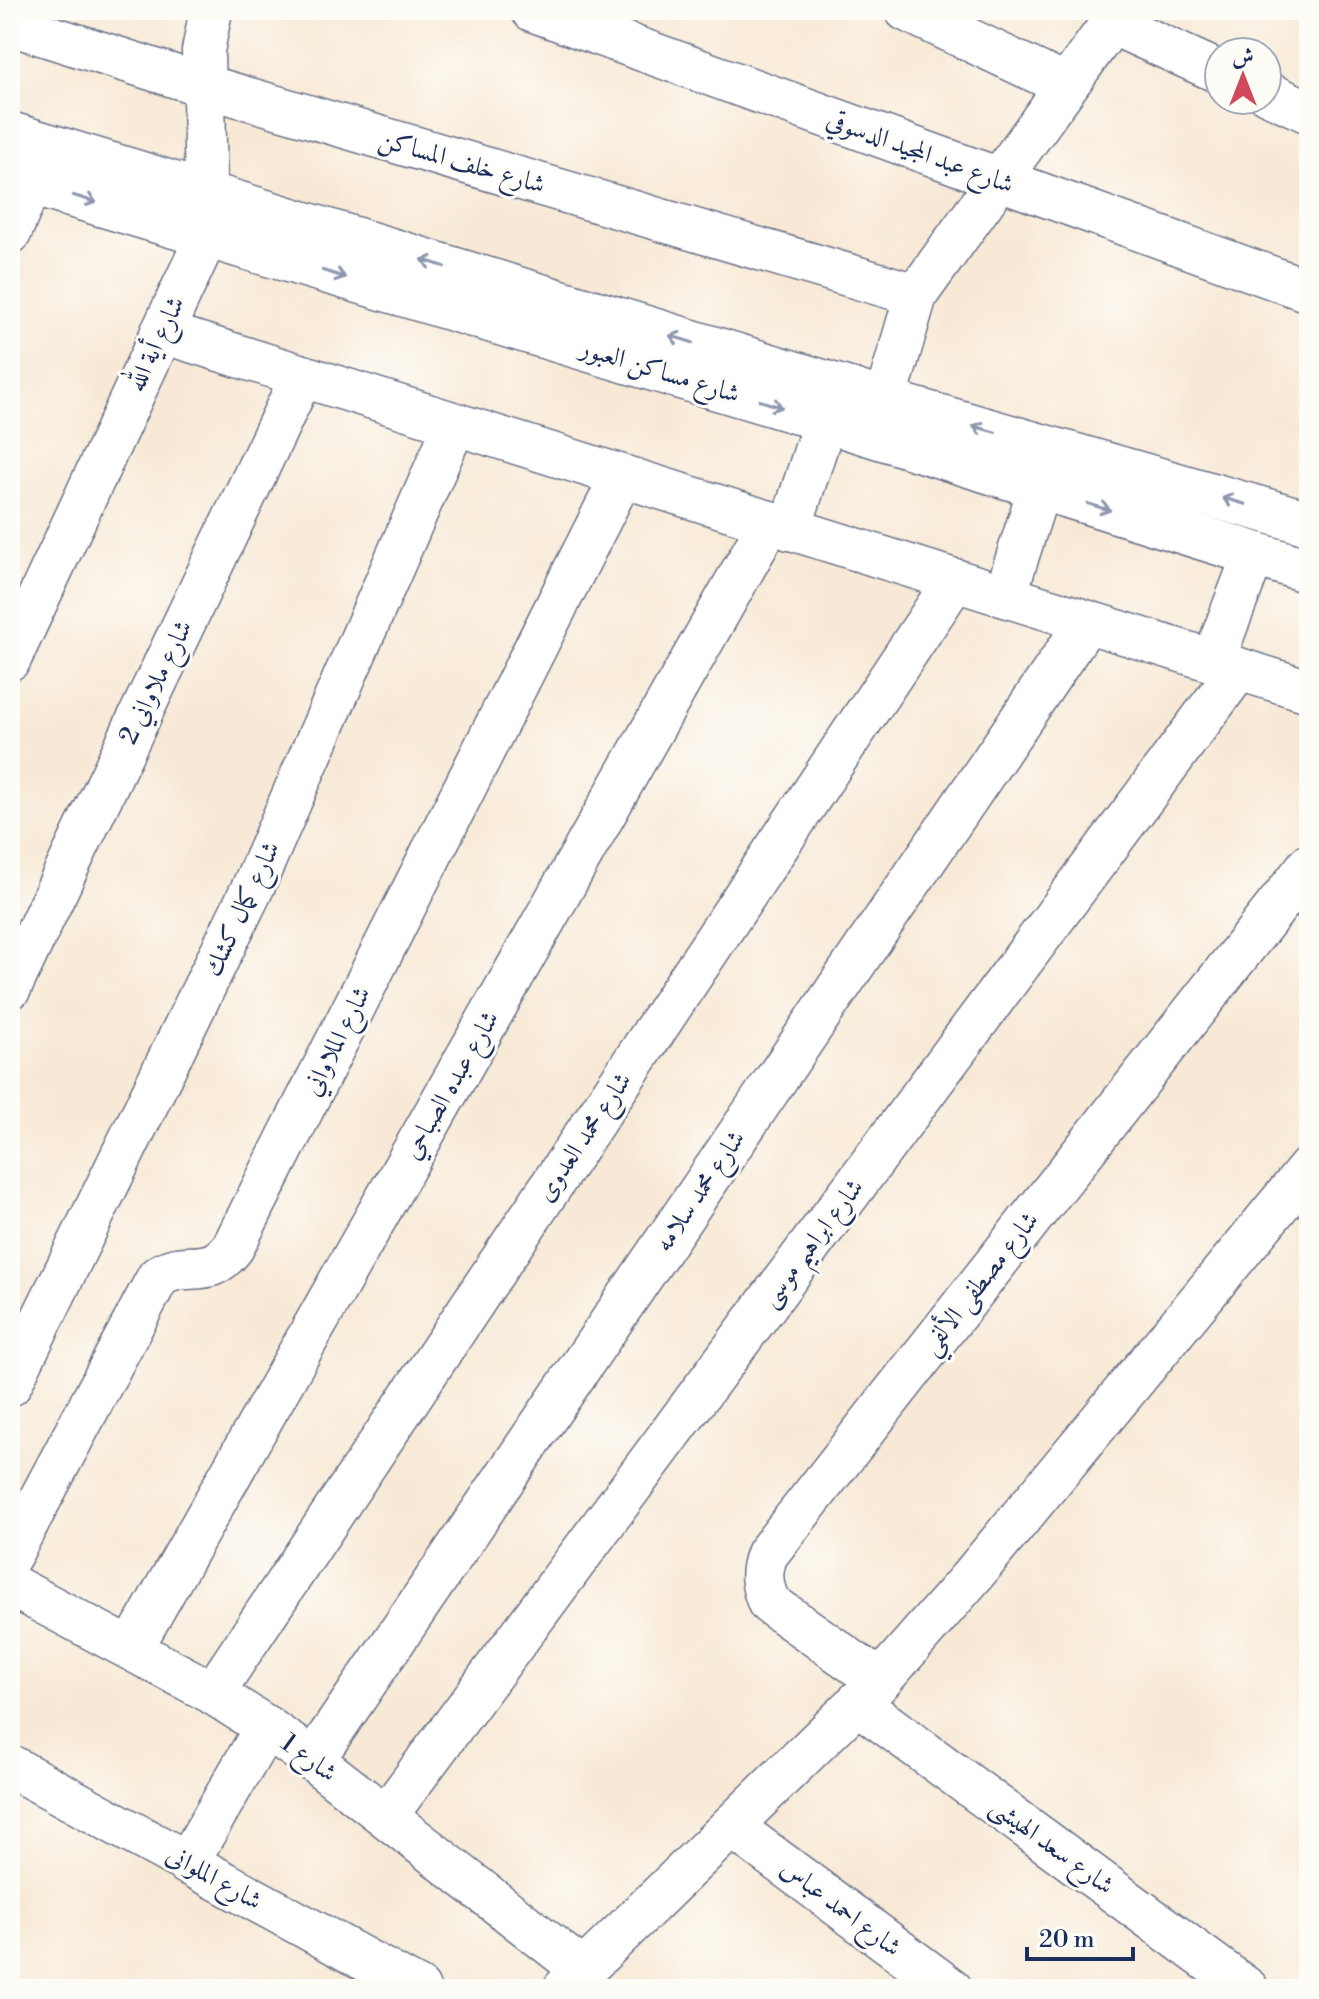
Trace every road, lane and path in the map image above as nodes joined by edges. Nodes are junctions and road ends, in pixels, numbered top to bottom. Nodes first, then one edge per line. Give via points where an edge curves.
1 (211, 10) edge
2 (532, 10) edge
3 (906, 10) edge
4 (1116, 17) edge
5 (10, 24) edge
6 (1203, 63) edge
7 (202, 85) junction
8 (1065, 85) junction
9 (1283, 100) edge
10 (1309, 112) edge
11 (10, 134) edge
12 (21, 180) edge
13 (999, 180) junction
14 (207, 215) junction
15 (10, 233) edge
16 (1309, 291) edge
17 (916, 295) junction
18 (162, 332) junction
19 (302, 376) junction
20 (885, 401) junction
21 (825, 420) junction
22 (455, 424) junction
23 (622, 476) junction
24 (1039, 489) junction
25 (1309, 523) edge
26 (780, 526) junction
27 (1254, 554) junction
28 (1309, 571) edge
29 (955, 580) junction
30 (1005, 596) junction
31 (1087, 622) junction
32 (10, 659) edge
33 (1226, 665) junction
34 (1309, 691) edge
35 (1309, 865) edge
36 (10, 988) edge
37 (1309, 1168) edge
38 (10, 1385) edge
39 (10, 1556) edge
40 (10, 1585) edge
41 (132, 1648) junction
42 (869, 1692) junction
43 (213, 1693) junction
44 (266, 1727) junction
45 (313, 1760) junction
46 (10, 1766) edge
47 (386, 1816) junction
48 (731, 1826) junction
49 (187, 1863) junction
50 (574, 1979) edge
51 (419, 1989) edge
52 (951, 1989) edge
53 (1247, 1989) edge

1 - 7 street, شارع أية الله
2 - 13 street, شارع عبد المجيد الدسوقي
3 - 8 street
4 - 6 street
4 - 8 street
5 - 7 street, شارع خلف المساكن
7 - 14 street, شارع أية الله
7 - 17 street, شارع خلف المساكن
8 - 13 street
9 - 10 street
11 - 14 main road, شارع مساكن العبور
12 -> 14 main road, شارع مساكن العبور
12 - 15 street
13 - 16 street, شارع عبد المجيد الدسوقي
13 - 17 street
14 - 18 street, شارع أية الله
20 -> 14 main road, شارع مساكن العبور
14 -> 21 main road, شارع مساكن العبور
17 - 20 street
18 - 19 street
18 - 32 street, شارع أية الله
19 - 22 street
19 - 36 street, شارع ملاواني 2
25 -> 20 main road, شارع مساكن العبور
21 - 24 main road, شارع مساكن العبور
21 - 26 street, شارع عبده الصباحي
22 - 23 street
22 - 38 street, شارع كمال كشك via 253,887
23 - 26 street
23 - 39 street, شارع الملاواني via 233,1247 212,1266 176,1268 158,1277
24 -> 27 main road, شارع مساكن العبور
24 - 30 street
26 - 29 street
26 - 41 street, شارع عبده الصباحي
27 - 28 main road, شارع مساكن العبور
27 - 33 street, شارع ابراهيم موسى
29 - 30 street
29 - 43 street, شارع محمد العدوى
30 - 31 street
31 - 33 street
31 - 45 street, شارع محمد سلامه
33 - 34 street
33 - 47 street, شارع ابراهيم موسى
35 - 42 street, شارع مصطفى الألفي via 767,1554 761,1570 769,1603
37 - 42 street via 973,1575
40 - 41 street, شارع 1
41 - 43 street, شارع 1
42 - 48 street
42 - 53 street, شارع سعد الهيشى
43 - 44 street, شارع 1
44 - 45 street, شارع 1
44 - 49 street
45 - 47 street, شارع 1
46 - 49 street, شارع الملوانى
47 - 50 street, شارع 1
48 - 50 street
48 - 52 street, شارع احمد عباس
49 - 51 street, شارع الملوانى

